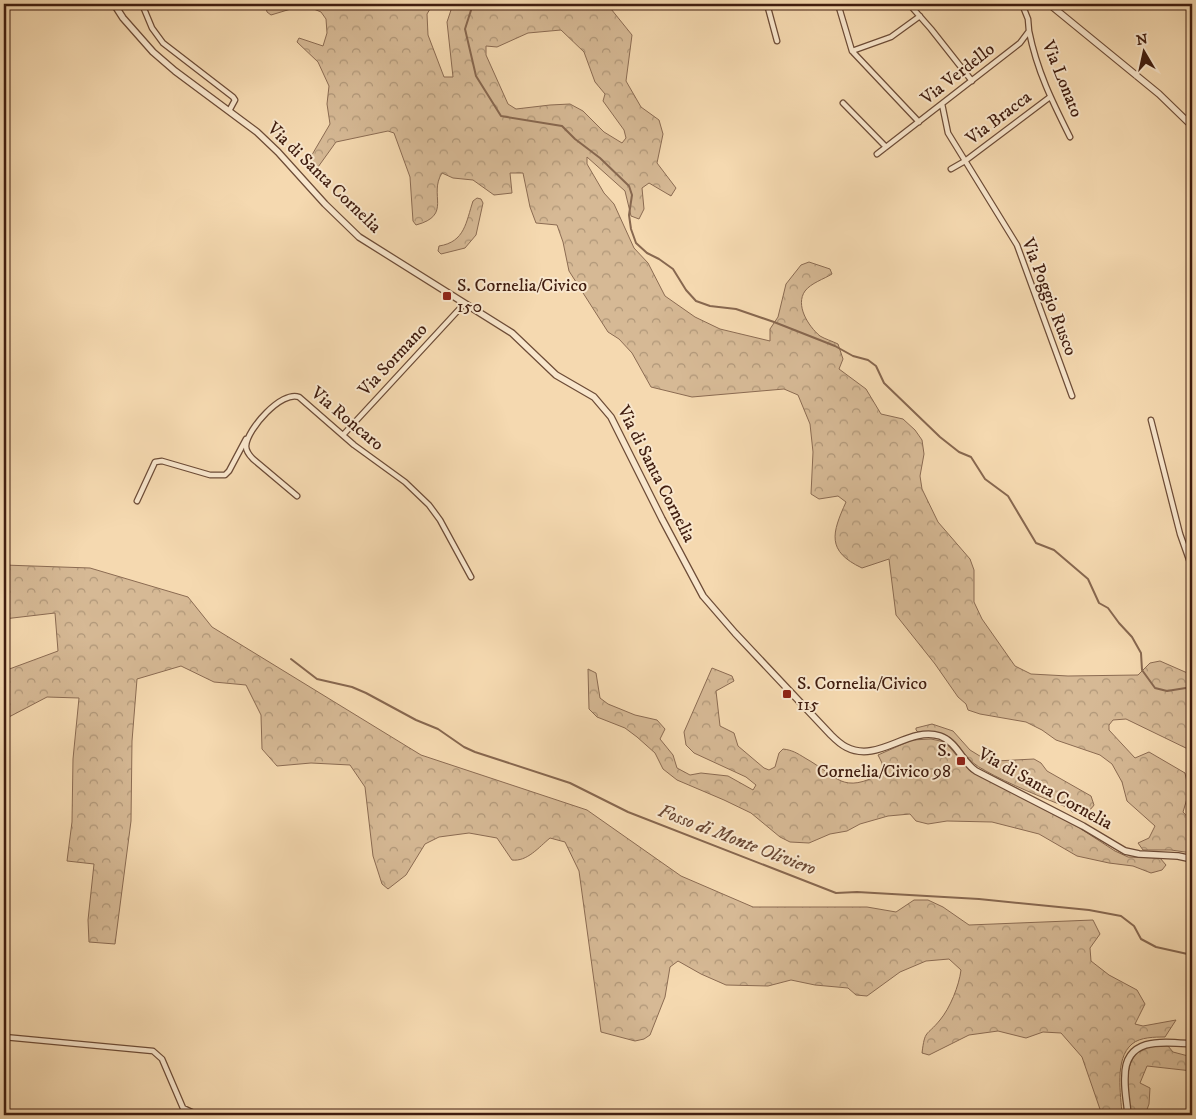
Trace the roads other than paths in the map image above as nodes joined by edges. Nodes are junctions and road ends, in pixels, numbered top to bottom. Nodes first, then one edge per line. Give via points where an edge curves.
1 (114, 4) edge
2 (142, 4) edge
3 (767, 4) edge
4 (838, 4) edge
5 (909, 4) edge
6 (1022, 4) edge
7 (1049, 4) edge
8 (920, 16) junction
9 (1029, 31) junction
10 (778, 41) dead end
11 (852, 51) junction
12 (972, 81) junction
13 (1050, 97) junction
14 (843, 103) dead end
15 (942, 104) junction
16 (230, 111) junction
17 (919, 122) junction
18 (1192, 126) edge
19 (1070, 137) dead end
20 (886, 147) junction
21 (877, 154) dead end
22 (965, 161) junction
23 (951, 169) dead end
24 (464, 304) junction
25 (1072, 396) dead end
26 (1151, 420) dead end
27 (249, 434) junction
28 (343, 435) junction
29 (297, 496) dead end
30 (137, 501) dead end
31 (1192, 568) edge
32 (471, 577) dead end
33 (1192, 859) edge
34 (4, 1037) edge
35 (1192, 1044) edge
36 (198, 1115) edge
37 (1128, 1115) edge

1 - 16 street, Via di Santa Cornelia via 153,52
2 - 16 street via 152,28 163,43 233,97
3 - 10 street
4 - 11 street
5 - 8 street
6 - 9 street
7 - 18 street via 1159,94
8 - 11 street via 891,37
8 - 12 street
9 - 12 street, Via Verdello via 1020,43
9 - 13 street, Via Lonato via 1035,60
11 - 17 street
12 - 15 street, Via Verdello
13 - 19 street, Via Lonato
13 - 22 street, Via Bracca
14 - 20 street
15 - 17 street, Via Verdello
15 - 22 street, Via Poggio Rusco via 948,133
16 - 24 street, Via di Santa Cornelia via 278,152 359,237
17 - 20 street, Via Verdello
20 - 21 street, Via Verdello
22 - 23 street, Via Bracca
22 - 25 street, Via Poggio Rusco via 1016,244
24 - 28 street, Via Sormano
24 - 33 street, Via di Santa Cornelia via 512,333 556,375 588,393 603,406 703,596 841,744 855,750 873,750 920,735 941,736 973,769 1121,850
26 - 31 street
27 - 28 street, Via Roncaro via 278,404 294,395
27 - 29 street via 246,446 249,455
27 - 30 street via 225,475 214,476 162,460 155,462
28 - 32 street, Via Roncaro via 405,482 429,505
34 - 36 street via 153,1051 162,1058 183,1108
35 - 37 street via 1152,1043 1134,1051 1125,1073

